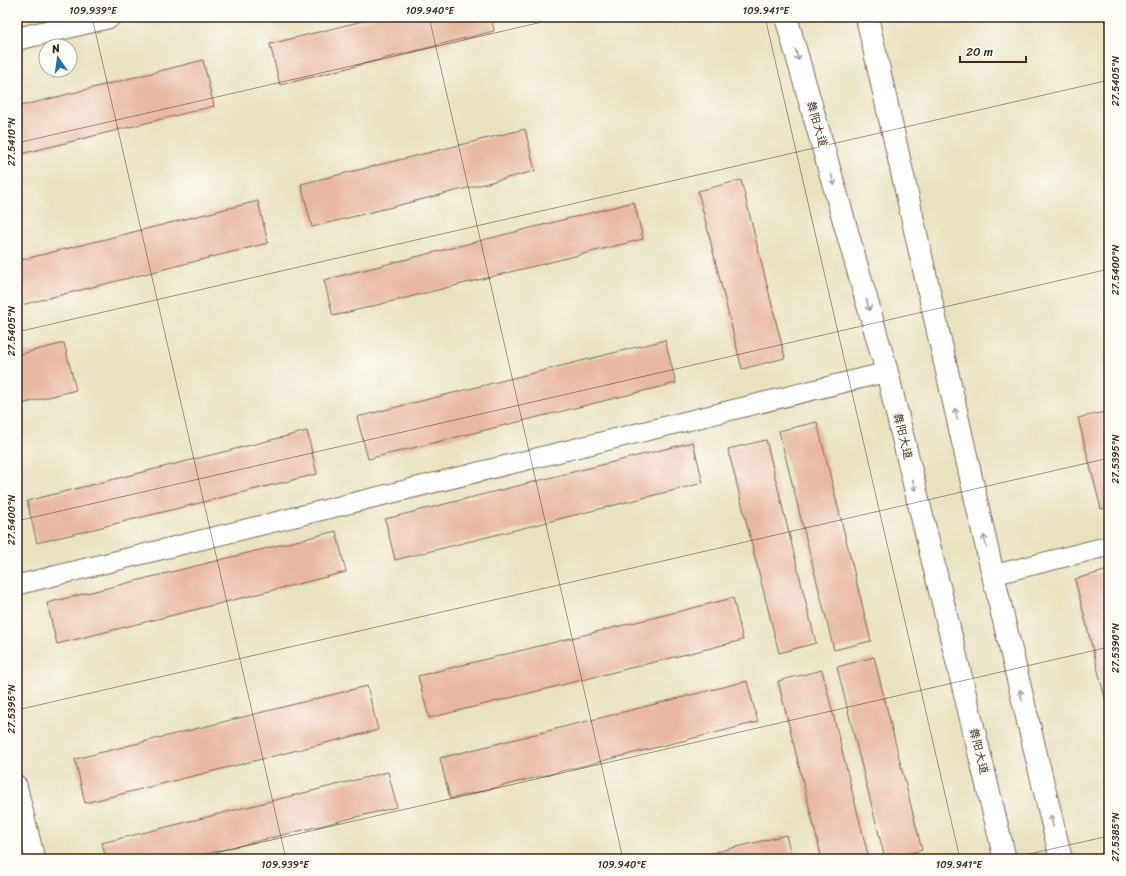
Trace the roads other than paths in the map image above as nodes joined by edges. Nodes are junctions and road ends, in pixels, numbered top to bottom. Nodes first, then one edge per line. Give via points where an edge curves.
1 (108, 17) edge
2 (786, 17) edge
3 (867, 17) edge
4 (17, 39) edge
5 (887, 372) junction
6 (1109, 546) edge
7 (993, 574) junction
8 (17, 585) edge
9 (17, 785) edge
10 (35, 859) edge
11 (1005, 859) edge
12 (1061, 859) edge

1 - 4 main road
2 -> 5 main road, 舞阳大道
7 -> 3 main road
5 - 8 street
5 -> 11 main road, 舞阳大道
6 - 7 street
12 -> 7 main road
9 - 10 street

